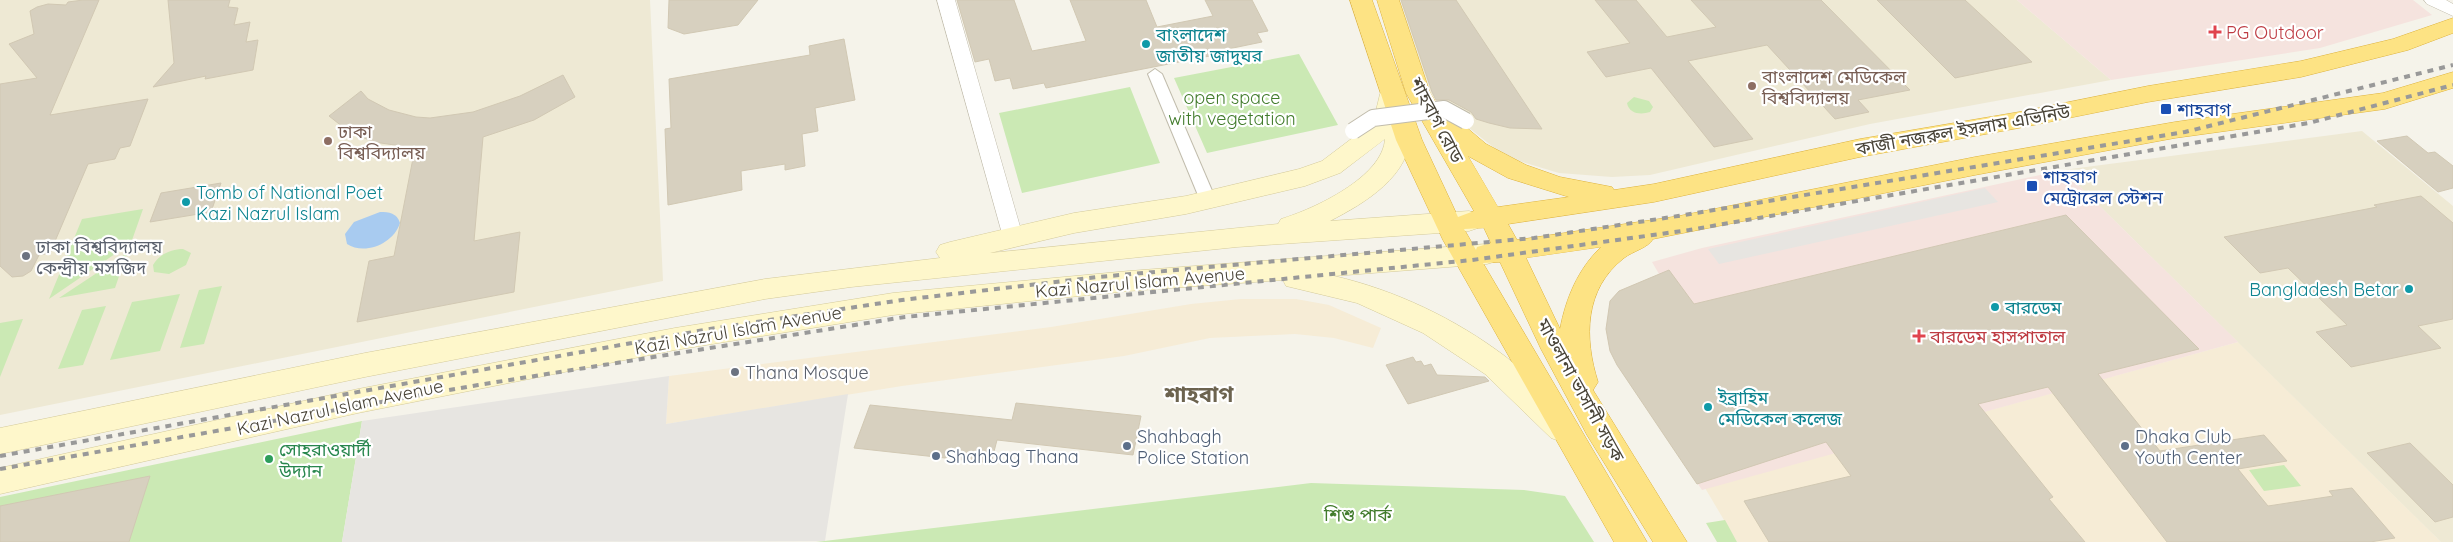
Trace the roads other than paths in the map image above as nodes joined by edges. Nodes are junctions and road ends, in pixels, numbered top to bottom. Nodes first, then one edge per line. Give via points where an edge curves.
1 (946, 0) edge
2 (1360, 0) edge
3 (1388, 0) edge
4 (2433, 0) edge
5 (2453, 11) edge
6 (2453, 25) edge
7 (1154, 74) dead end
8 (2453, 80) edge
9 (1418, 93) junction
10 (1392, 94) junction
11 (1466, 121) dead end
12 (1353, 131) dead end
13 (1654, 193) junction
14 (1208, 200) junction
15 (1679, 226) junction
16 (1013, 237) junction
17 (1237, 237) junction
18 (1478, 237) junction
19 (1248, 274) junction
20 (851, 277) junction
21 (1598, 426) junction
22 (1565, 432) junction
23 (0, 441) edge
24 (0, 481) edge
25 (1631, 542) edge
26 (1671, 542) edge

1 - 16 street
2 - 10 highway, শাহবাগ রোড
3 - 9 highway, শাহবাগ রোড
4 - 5 street
6 - 13 highway, কাজী নজরুল ইসলাম এভিনিউ via 2400,45 2301,69 1860,148
7 - 14 street
8 - 15 highway via 2385,101 2175,130 1975,166
9 - 13 highway via 1469,145 1518,170 1568,187
9 - 18 highway, শাহবাগ রোড
10 - 14 main road via 1386,121 1376,133 1330,167 1297,180
10 - 17 main road via 1400,129 1394,157 1373,181 1341,204 1298,224
10 - 18 highway, শাহবাগ রোড via 1410,140
11 - 12 street, bridge via 1444,110 1372,118
13 - 18 highway, কাজী নজরুল ইসলাম এভিনিউ
14 - 16 main road via 1074,222
15 - 18 highway
15 - 21 highway via 1636,239 1616,250 1598,265 1585,288 1574,329 1577,363
16 - 20 main road
17 - 18 main road, Kazi Nazrul Islam Avenue
17 - 20 main road, Kazi Nazrul Islam Avenue
18 - 19 main road, Kazi Nazrul Islam Avenue
18 - 21 highway, মাওলানা ভাসানী সড়ক via 1555,349
18 - 22 highway, মাওলানা ভাসানী সড়ক
19 - 22 main road via 1321,282 1407,311 1501,369
19 - 24 main road, Kazi Nazrul Islam Avenue via 1139,280 893,304 721,332 342,405
20 - 23 main road, Kazi Nazrul Islam Avenue via 766,288 365,365
21 - 26 highway, মাওলানা ভাসানী সড়ক
22 - 25 highway, মাওলানা ভাসানী সড়ক

